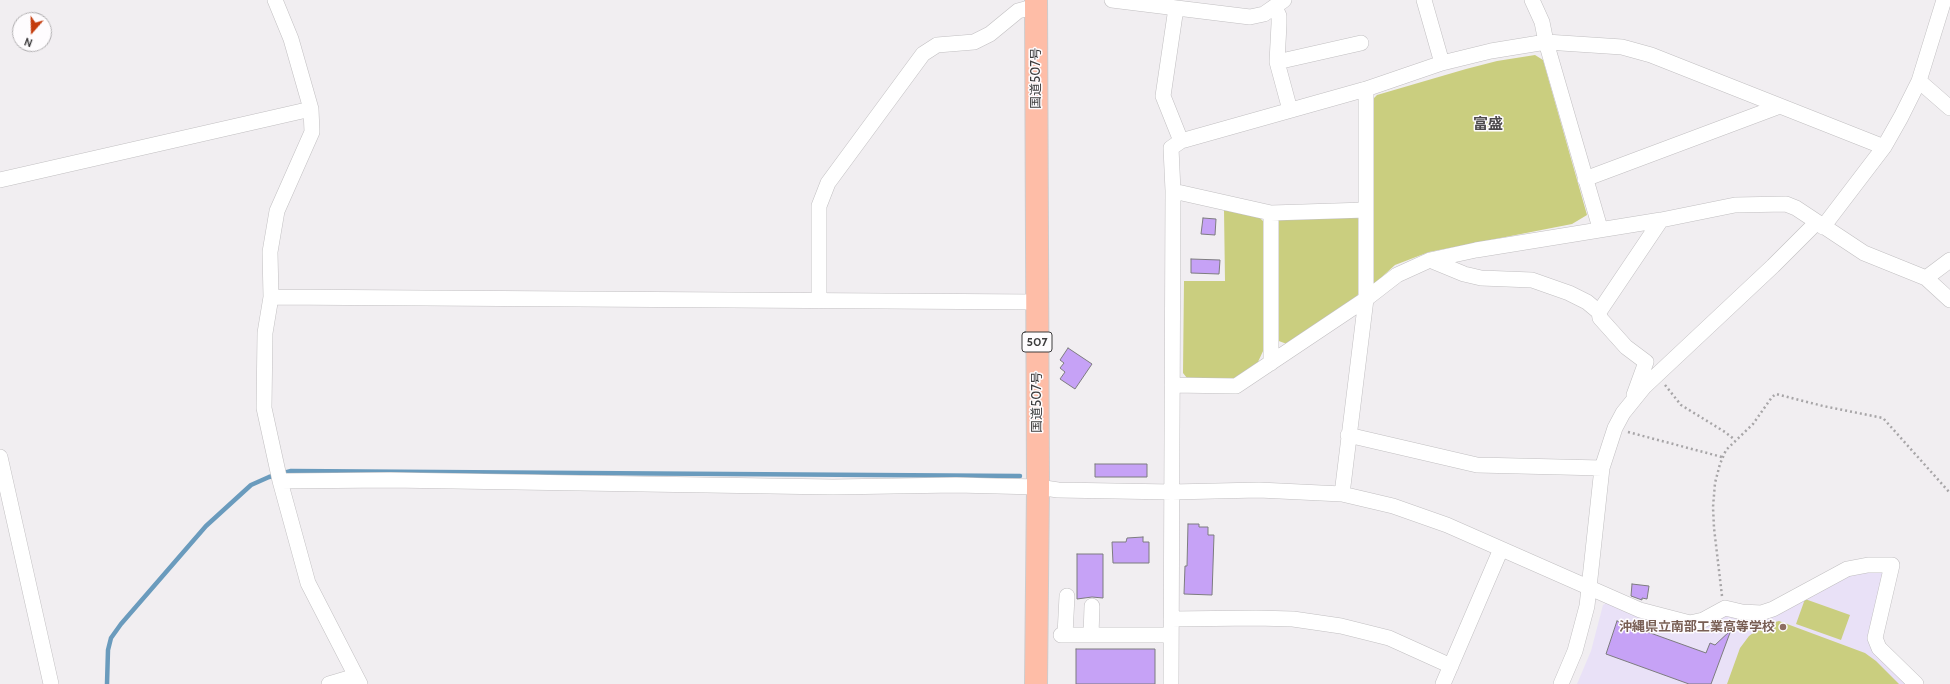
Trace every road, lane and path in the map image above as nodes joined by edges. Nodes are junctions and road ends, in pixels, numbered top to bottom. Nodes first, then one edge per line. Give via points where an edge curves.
1 (275, 0) edge
2 (1112, 0) edge
3 (1424, 0) edge
4 (1532, 0) edge
5 (1944, 0) edge
6 (1036, 3) edge
7 (1279, 4) edge
8 (1176, 8) junction
9 (1361, 42) dead end
10 (1546, 42) junction
11 (1277, 62) junction
12 (1442, 63) junction
13 (1919, 81) junction
14 (1366, 89) junction
15 (1780, 106) junction
16 (1950, 108) edge
17 (311, 109) junction
18 (1290, 110) junction
19 (1181, 141) junction
20 (1884, 147) junction
21 (1585, 179) junction
22 (0, 180) edge
23 (1173, 191) junction
24 (1366, 210) junction
25 (1272, 213) junction
26 (1661, 220) junction
27 (1820, 225) junction
28 (1600, 228) junction
29 (1430, 260) junction
30 (1950, 260) edge
31 (1926, 278) junction
32 (271, 297) junction
33 (1366, 299) junction
34 (1950, 300) edge
35 (819, 301) junction
36 (1037, 302) junction
37 (1599, 312) junction
38 (1270, 363) junction
39 (1659, 373) junction
40 (1172, 385) junction
41 (1632, 399) junction
42 (1615, 428) junction
43 (1348, 435) junction
44 (1734, 440) junction
45 (0, 458) edge
46 (1722, 458) junction
47 (1602, 468) junction
48 (280, 481) junction
49 (1038, 487) junction
50 (1172, 492) junction
51 (1950, 493) edge
52 (1342, 494) junction
53 (1501, 549) junction
54 (1590, 589) junction
55 (1066, 596) dead end
56 (1092, 606) dead end
57 (1725, 608) junction
58 (1171, 619) junction
59 (1091, 635) junction
60 (1171, 635) junction
61 (1451, 666) junction
62 (358, 680) edge
63 (51, 684) edge
64 (329, 684) edge
65 (1036, 684) edge
66 (1171, 684) edge
67 (1443, 684) edge
68 (1561, 684) edge
69 (1916, 684) edge

1 - 17 street via 291,39
2 - 8 street
3 - 12 street
4 - 10 street via 1542,22
5 - 13 street
6 - 35 street via 1018,11 990,34 974,42 937,44 923,54 828,183 819,206
6 - 36 highway, 国道507号 / 507
7 - 8 street via 1264,14 1250,17
7 - 11 street
8 - 19 street via 1163,96
9 - 11 street
10 - 12 street via 1491,51
10 - 15 street via 1622,48 1651,55
10 - 21 street
11 - 18 street
12 - 14 street
13 - 16 street
13 - 20 street
14 - 18 street
14 - 24 street
15 - 20 street
15 - 21 street
17 - 22 street
17 - 32 street via 312,132 277,211 270,252
18 - 19 street
19 - 23 street via 1171,148
20 - 27 street
21 - 28 street
23 - 25 street
23 - 40 street
24 - 25 street
24 - 33 street
25 - 38 street
26 - 27 street via 1735,205 1786,204
26 - 28 street
26 - 37 street
27 - 31 street via 1864,253
27 - 39 street
28 - 29 street
29 - 33 street via 1397,275
29 - 37 street via 1481,278 1532,280 1549,285 1587,302
30 - 31 street
31 - 34 street
32 - 35 street
32 - 48 street via 265,333 264,408
33 - 38 street
33 - 43 street
35 - 36 street
36 - 49 highway, 国道507号 / 507
37 - 41 street via 1600,318 1626,347 1646,362
38 - 40 street via 1236,386
39 - 41 street
39 - 44 path via 1681,405
40 - 50 street
41 - 42 street
42 - 46 path
42 - 47 street
43 - 47 street via 1477,464
43 - 52 street
44 - 46 path
44 - 51 path via 1753,424 1776,394 1829,408 1876,416 1883,418
45 - 63 street
46 - 57 path via 1715,483 1713,507
47 - 54 street
48 - 49 street via 390,480 833,487 956,484
48 - 62 street via 308,583
49 - 50 street via 1058,490
49 - 65 highway, 国道507号 / 507
50 - 52 street via 1259,490
50 - 58 street
52 - 53 street via 1400,508
53 - 54 street
53 - 61 street
54 - 57 street via 1640,610 1690,623 1703,620
54 - 68 street via 1588,606 1575,651
55 - 59 street via 1063,635
56 - 59 street
57 - 69 street via 1761,613 1773,610 1847,569 1868,565 1892,565 1876,638 1879,648
58 - 60 street
58 - 61 street via 1293,619 1341,626 1389,638
59 - 60 street
60 - 66 street
61 - 67 street
62 - 64 street

